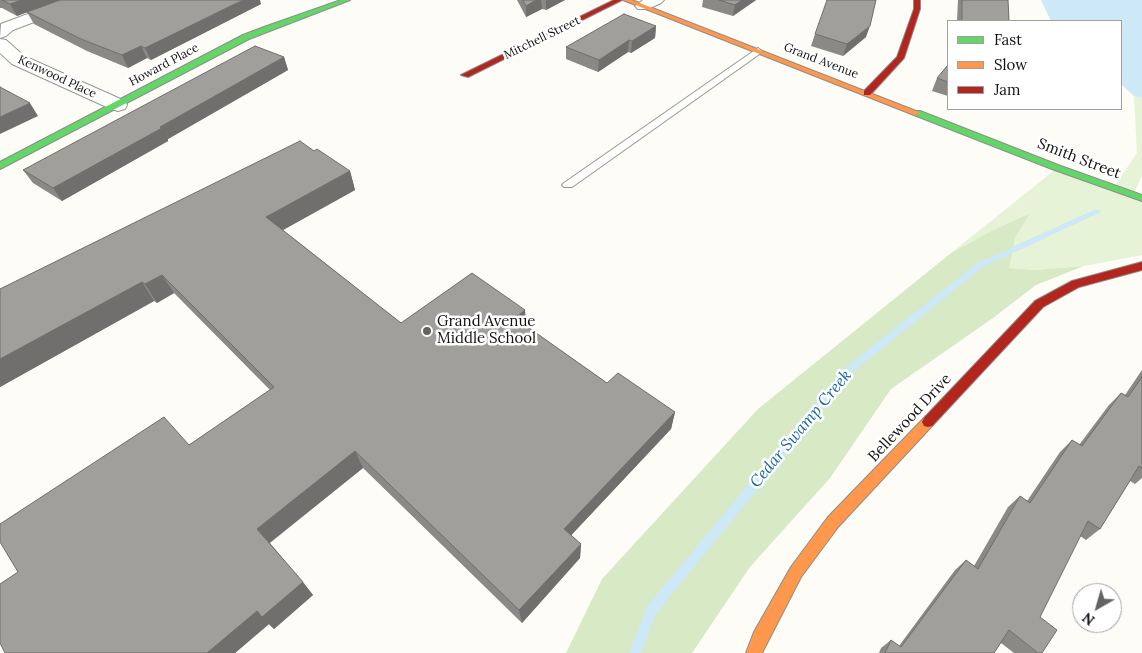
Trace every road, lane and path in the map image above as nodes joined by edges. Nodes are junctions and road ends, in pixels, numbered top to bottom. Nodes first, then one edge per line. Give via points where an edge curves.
1 (79, 0) edge
2 (347, 0) edge
3 (619, 0) edge
4 (626, 0) edge
5 (917, 0) edge
6 (649, 3) edge
7 (0, 34) edge
8 (0, 44) edge
9 (758, 51) junction
10 (465, 75) dead end
11 (866, 93) junction
12 (118, 104) junction
13 (1005, 147) joint
14 (0, 166) edge
15 (568, 185) dead end
16 (1142, 198) edge
17 (1142, 266) edge
18 (754, 653) edge

1 - 7 street via 7,27
2 - 12 street, Howard Place via 253,34
3 - 10 street, Mitchell Street
4 - 6 street, Grand Avenue
5 - 11 street via 917,9 900,58
6 - 9 street, Grand Avenue
8 - 12 street, Kenwood Place via 18,60
9 - 11 street, Grand Avenue
9 - 15 lane
11 - 13 street, Grand Avenue
12 - 14 street, Howard Place
13 - 16 street, Smith Street
17 - 18 street, Bellewood Drive via 1076,284 1039,304 833,522 796,572

